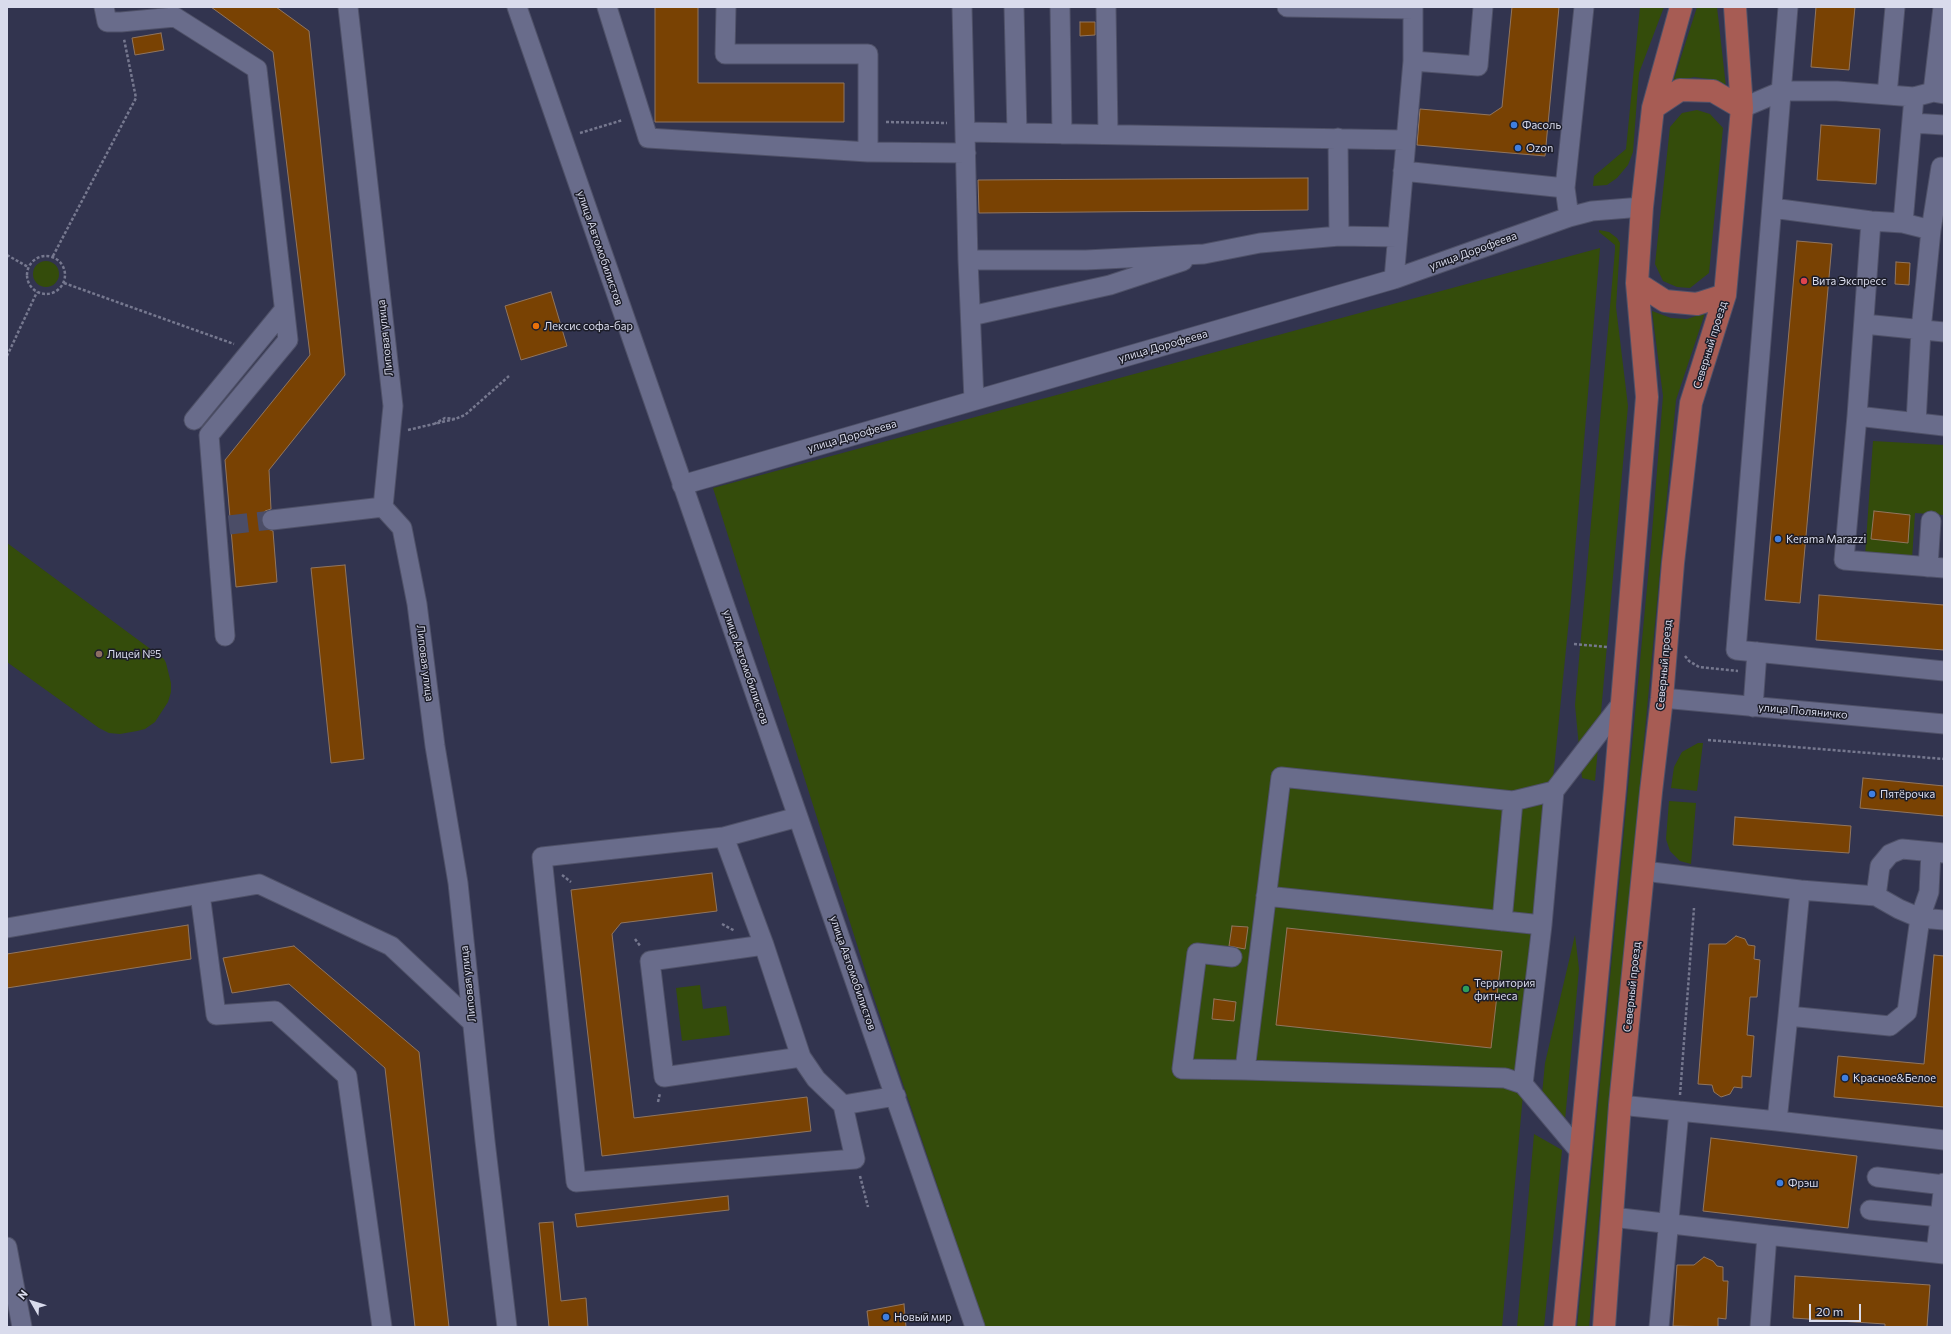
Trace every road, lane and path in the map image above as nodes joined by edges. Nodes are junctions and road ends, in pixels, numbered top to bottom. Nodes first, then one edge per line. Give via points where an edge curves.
1 (104, 7) edge
2 (348, 7) edge
3 (517, 7) edge
4 (607, 7) edge
5 (726, 7) edge
6 (962, 7) edge
7 (1014, 7) edge
8 (1060, 7) edge
9 (1106, 7) edge
10 (1287, 7) edge
11 (1483, 7) edge
12 (1584, 7) edge
13 (1681, 7) edge
14 (1735, 7) edge
15 (1788, 7) edge
16 (1895, 7) edge
17 (1944, 7) edge
18 (1413, 8) edge
19 (121, 22) junction
20 (1413, 61) junction
21 (1782, 91) junction
22 (1938, 93) edge
23 (1887, 95) junction
24 (1914, 97) junction
25 (1652, 108) junction
26 (1742, 108) junction
27 (641, 115) junction
28 (948, 115) dead end
29 (868, 122) junction
30 (1913, 123) junction
31 (1944, 125) edge
32 (966, 132) junction
33 (1017, 133) junction
34 (1062, 134) junction
35 (1108, 134) junction
36 (1338, 138) junction
37 (562, 139) junction
38 (1405, 140) junction
39 (868, 152) junction
40 (966, 153) junction
41 (1941, 167) dead end
42 (1403, 171) junction
43 (1565, 188) junction
44 (1642, 207) junction
45 (1772, 208) junction
46 (1569, 217) junction
47 (1871, 222) junction
48 (1903, 223) junction
49 (1931, 230) junction
50 (1339, 236) junction
51 (1397, 237) junction
52 (1204, 254) junction
53 (7, 255) edge
54 (53, 256) junction
55 (968, 260) junction
56 (28, 267) junction
57 (1394, 279) junction
58 (64, 283) junction
59 (1637, 283) junction
60 (36, 292) junction
61 (1725, 295) junction
62 (284, 310) junction
63 (971, 316) junction
64 (1864, 324) junction
65 (1921, 330) junction
66 (1944, 332) edge
67 (251, 350) junction
68 (7, 356) edge
69 (509, 376) dead end
70 (974, 400) junction
71 (1857, 416) junction
72 (455, 419) junction
73 (194, 420) dead end
74 (1916, 423) junction
75 (432, 425) junction
76 (1944, 426) edge
77 (390, 434) junction
78 (682, 485) junction
79 (383, 507) junction
80 (272, 520) tunnel mouth
81 (1931, 520) dead end
82 (1936, 568) edge
83 (225, 636) dead end
84 (1574, 644) dead end
85 (1608, 647) dead end
86 (1683, 652) dead end
87 (1757, 652) junction
88 (1716, 669) dead end
89 (1944, 671) edge
90 (1662, 698) junction
91 (1622, 703) junction
92 (1753, 707) junction
93 (1944, 724) edge
94 (1708, 740) dead end
95 (1944, 759) edge
96 (1554, 791) junction
97 (1513, 801) junction
98 (798, 817) junction
99 (724, 837) junction
100 (1937, 852) edge
101 (1644, 871) junction
102 (1800, 890) junction
103 (200, 894) junction
104 (1266, 896) junction
105 (1876, 896) junction
106 (1694, 908) dead end
107 (1920, 918) junction
108 (1944, 920) edge
109 (1502, 921) junction
110 (1542, 926) junction
111 (7, 928) edge
112 (764, 945) junction
113 (1232, 957) dead end
114 (1788, 1016) junction
115 (472, 1022) junction
116 (801, 1057) junction
117 (1245, 1070) junction
118 (1523, 1084) junction
119 (896, 1096) junction
120 (842, 1105) junction
121 (1620, 1105) junction
122 (1679, 1111) junction
123 (1777, 1121) junction
124 (1944, 1140) edge
125 (1581, 1153) junction
126 (855, 1159) junction
127 (1877, 1178) dead end
128 (1944, 1184) edge
129 (868, 1207) dead end
130 (1870, 1210) dead end
131 (1612, 1217) junction
132 (1940, 1217) junction
133 (1670, 1224) junction
134 (1767, 1235) junction
135 (7, 1247) edge
136 (1940, 1253) edge
137 (22, 1327) edge
138 (382, 1327) edge
139 (507, 1327) edge
140 (975, 1327) edge
141 (1564, 1327) edge
142 (1604, 1327) edge
143 (1659, 1327) edge
144 (1760, 1327) edge

1 - 19 street via 107,22
2 - 77 street, Липовая улица via 393,406
3 - 37 street, улица Автомобилистов
4 - 27 street
5 - 29 street via 726,54 868,54
6 - 32 street
7 - 33 street
8 - 34 street
9 - 35 street
10 - 18 street
11 - 20 street via 1478,66
12 - 43 street
13 - 25 main road
14 - 26 main road, Северный проезд
15 - 21 street
16 - 23 street
17 - 22 street
18 - 20 street
19 - 54 path via 136,98
19 - 62 street via 175,17 257,69
20 - 38 street
21 - 23 street via 1837,91
21 - 26 street
21 - 45 street
22 - 24 street
23 - 24 street
24 - 30 street
25 - 26 main road via 1680,90 1713,91
25 - 44 main road
26 - 61 main road, Северный проезд
27 - 37 path
27 - 39 street via 648,138
28 - 29 path via 948,123
29 - 39 street
30 - 31 street
30 - 48 street
32 - 33 street
32 - 40 street
33 - 34 street
34 - 35 street
35 - 36 street
36 - 38 street
36 - 50 street
37 - 78 street, улица Автомобилистов
38 - 42 street
39 - 40 street
40 - 55 street
41 - 49 street
42 - 43 street
42 - 51 street
43 - 46 street
44 - 46 street, улица Дорофеева via 1592,211
44 - 59 main road
45 - 47 street
45 - 87 street via 1736,650
46 - 57 street, улица Дорофеева
47 - 48 street
47 - 64 street
48 - 49 street
49 - 65 street
50 - 51 street
50 - 52 street via 1260,243
51 - 57 street
52 - 55 street via 1086,260
52 - 63 street via 1110,285
53 - 56 path
54 - 56 path via 34,259
54 - 58 path via 66,272
55 - 63 street
56 - 60 path via 26,276
57 - 70 street, улица Дорофеева
58 - 60 path via 57,291 47,295
58 - 67 path
59 - 61 main road via 1665,301 1697,304
59 - 91 main road via 1647,397
60 - 68 path
61 - 90 main road, Северный проезд via 1691,403 1673,563
62 - 67 street
62 - 83 street via 288,340 209,435 223,525
63 - 70 street
64 - 65 street
64 - 71 street
65 - 66 street
65 - 74 street
67 - 73 street
69 - 72 path via 465,415
70 - 78 street, улица Дорофеева
71 - 74 street
71 - 82 street via 1844,560
72 - 75 path
72 - 75 path via 445,418
74 - 76 street
75 - 77 path
77 - 79 street, Липовая улица
78 - 98 street, улица Автомобилистов
79 - 80 street
79 - 115 street, Липовая улица via 402,528 417,604 435,746 458,883
81 - 82 street
84 - 85 path
86 - 88 path via 1689,661 1699,667
87 - 89 street
87 - 92 street
90 - 92 street, улица Поляничко
90 - 101 main road, Северный проезд
91 - 96 street
91 - 125 main road
92 - 93 street, улица Поляничко
94 - 95 path
96 - 97 street
96 - 110 street
97 - 104 street via 1281,777
97 - 109 street
98 - 99 street
98 - 119 street, улица Автомобилистов
99 - 112 street
99 - 126 street via 542,857 576,1182
100 - 105 street via 1902,850 1890,854 1880,866
100 - 107 street via 1929,892
101 - 102 street
101 - 121 main road, Северный проезд
102 - 105 street
102 - 114 street
103 - 111 street
103 - 115 street via 259,884 391,946
103 - 138 street via 216,1015 275,1011 347,1076
104 - 109 street
104 - 117 street
105 - 107 street
106 - 122 path
107 - 108 street
107 - 114 street via 1907,1012 1890,1026
109 - 110 street
110 - 118 street
112 - 116 street
112 - 116 street via 650,961 664,1077
113 - 117 street via 1197,953 1182,1069
114 - 123 street
115 - 139 street, Липовая улица
116 - 120 street via 816,1079
117 - 118 street via 1505,1078
118 - 125 street
119 - 120 street
119 - 140 street, улица Автомобилистов
120 - 126 street
121 - 122 street
121 - 131 main road, Северный проезд
122 - 123 street
122 - 133 street
123 - 124 street
125 - 141 main road
126 - 129 path
127 - 128 street
128 - 132 street
130 - 132 street
131 - 133 street
131 - 142 main road, Северный проезд
132 - 136 street
133 - 134 street
133 - 143 street
134 - 136 street
134 - 144 street
135 - 137 street

